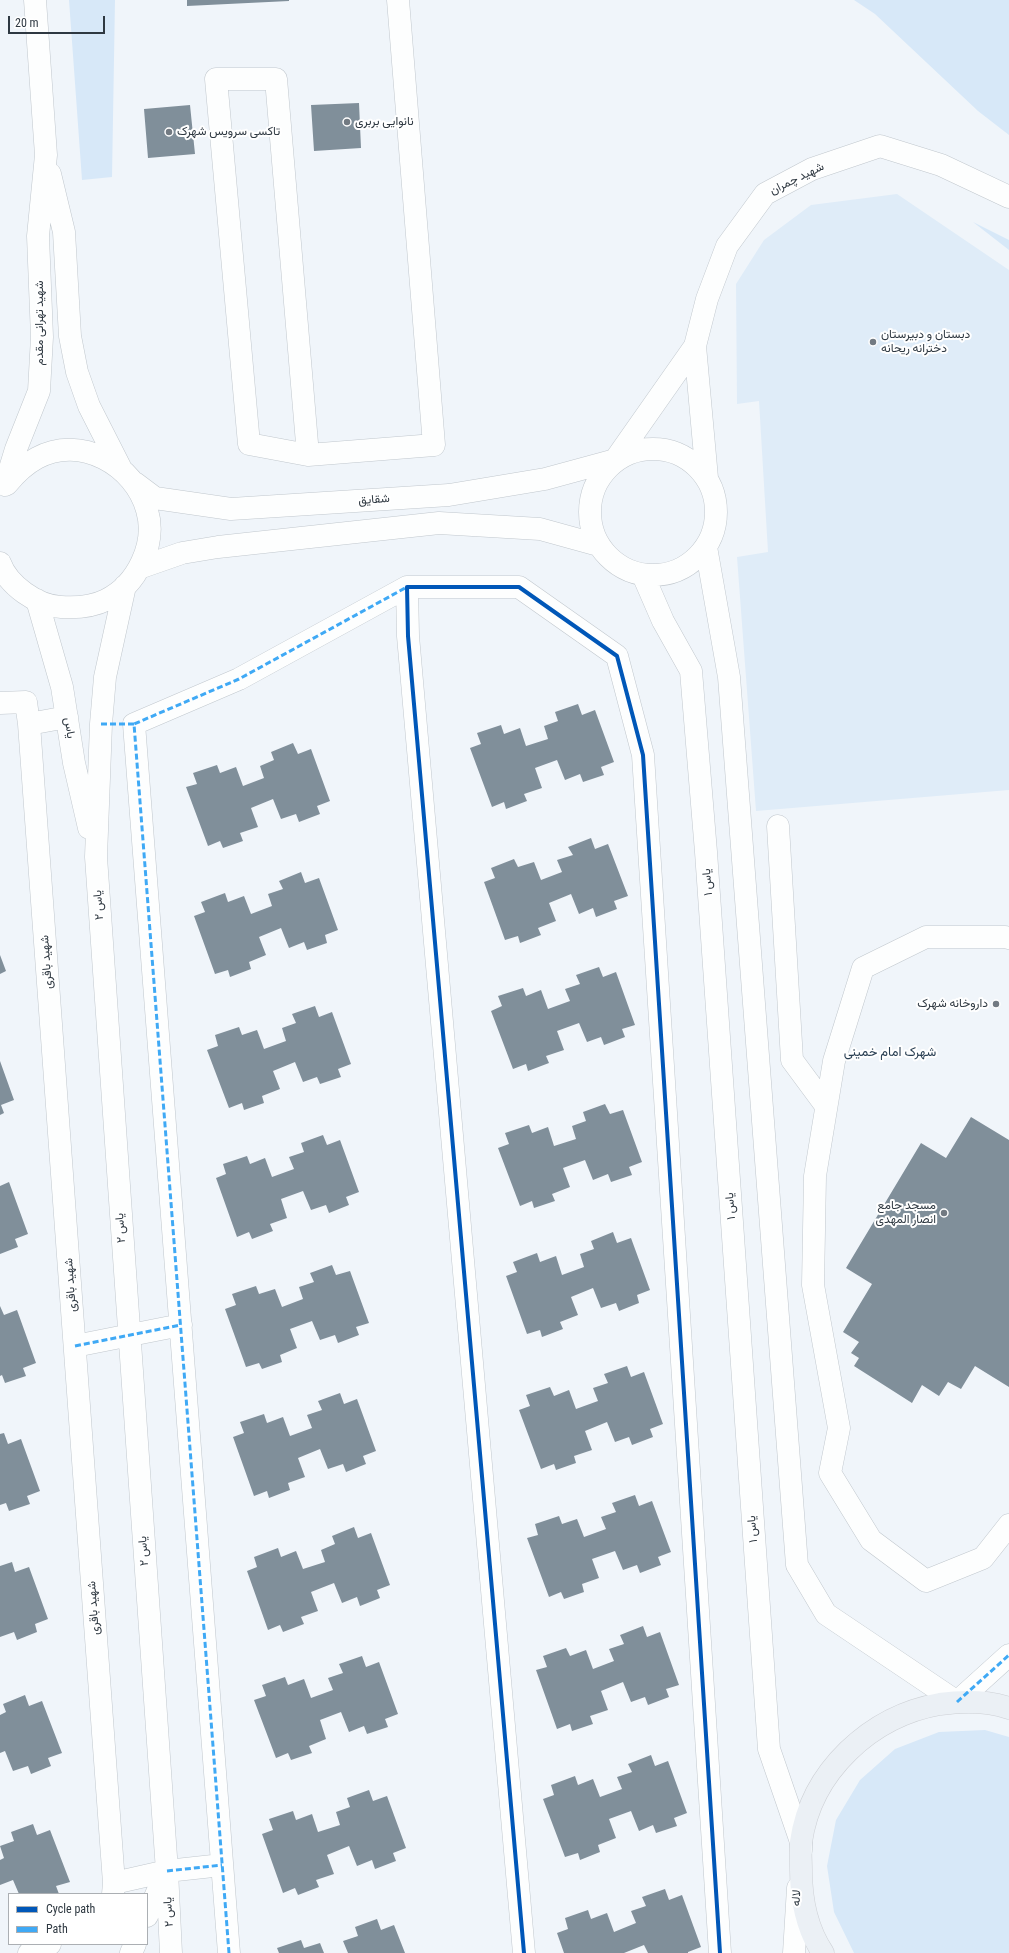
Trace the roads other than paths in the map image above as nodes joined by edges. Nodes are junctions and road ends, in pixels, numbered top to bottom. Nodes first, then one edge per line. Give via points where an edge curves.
1 (35, 0) edge
2 (398, 0) edge
3 (46, 155) junction
4 (1009, 197) edge
5 (695, 346) junction
6 (308, 455) junction
7 (616, 460) junction
8 (120, 468) junction
9 (707, 478) junction
10 (135, 483) junction
11 (3, 489) edge
12 (598, 544) junction
13 (706, 547) junction
14 (0, 563) edge
15 (140, 568) junction
16 (643, 575) junction
17 (8, 584) edge
18 (125, 586) junction
19 (407, 587) junction
20 (37, 600) junction
21 (0, 703) edge
22 (67, 717) junction
23 (29, 724) junction
24 (101, 724) junction
25 (134, 724) junction
26 (778, 826) dead end
27 (96, 857) junction
28 (1009, 938) edge
29 (826, 1106) junction
30 (181, 1325) junction
31 (128, 1336) junction
32 (75, 1346) junction
33 (1009, 1525) edge
34 (1009, 1654) edge
35 (957, 1702) junction
36 (1009, 1708) edge
37 (801, 1842) junction
38 (222, 1866) junction
39 (166, 1871) junction
40 (114, 1888) edge
41 (148, 1914) edge
42 (48, 1945) edge
43 (29, 1953) edge
44 (171, 1953) edge
45 (228, 1953) edge
46 (524, 1953) edge
47 (720, 1953) edge
48 (794, 1953) edge
49 (823, 1953) edge

1 - 3 street, شهید تهرانی مقدم
2 - 6 street via 434,445
3 - 8 street, شهید تهرانی مقدم via 64,232 70,336 77,372 89,406
3 - 11 street, شهید تهرانی مقدم via 38,236 42,337 38,391
4 - 5 street, شهید چمران via 941,164 880,146 812,169 765,194 727,246
5 - 7 street, شهید چمران
5 - 9 street, شهید چمران
6 - 6 street via 276,78 216,79 249,444
7 - 9 street via 634,450 668,450 693,462
7 - 10 street, شقایق via 545,479 449,495 231,509 155,498
7 - 12 street via 602,473 593,489 589,508 591,527
8 - 10 street
8 - 11 street via 95,454 59,451 38,457 20,469
9 - 13 street via 714,494 716,512 714,530
10 - 15 street via 148,511 149,540
12 - 15 street via 540,529 439,523 218,546 182,553
12 - 16 street via 610,559 620,566
13 - 16 street via 694,560 679,570 662,575
13 - 35 street via 729,677 797,1565 826,1614
14 - 17 street
15 - 18 street
16 - 37 street, یاس ۱ via 663,621 691,671 769,1749
17 - 20 street
18 - 20 street via 106,600 83,607 59,607
18 - 24 street, یاس ۲ via 105,677
19 - 25 street via 239,679
19 - 46 street via 408,636
19 - 47 street via 519,587 617,656 643,755
20 - 22 street, یاس via 62,687
21 - 23 street, شهید باقری via 26,702
22 - 23 street
22 - 27 street, یاس via 74,763
23 - 32 street, شهید باقری
24 - 25 street
24 - 27 street, یاس ۲
25 - 30 street
26 - 29 street via 792,1060
27 - 31 street, یاس ۲
28 - 29 street via 926,937 863,968 834,1061
29 - 33 street via 815,1176 813,1284 839,1428 830,1473 871,1540 926,1581 983,1558
30 - 31 street
30 - 38 street
31 - 32 street
31 - 39 street, یاس ۲
32 - 40 street, شهید باقری
34 - 35 street
35 - 36 main road
35 - 37 main road via 919,1708 885,1722 854,1744 829,1772 812,1806
37 - 48 street, لاله
37 - 49 main road via 801,1892 814,1939
38 - 39 street
38 - 45 street
39 - 40 street
39 - 41 street, یاس ۲
39 - 44 street, یاس ۲
42 - 43 street

